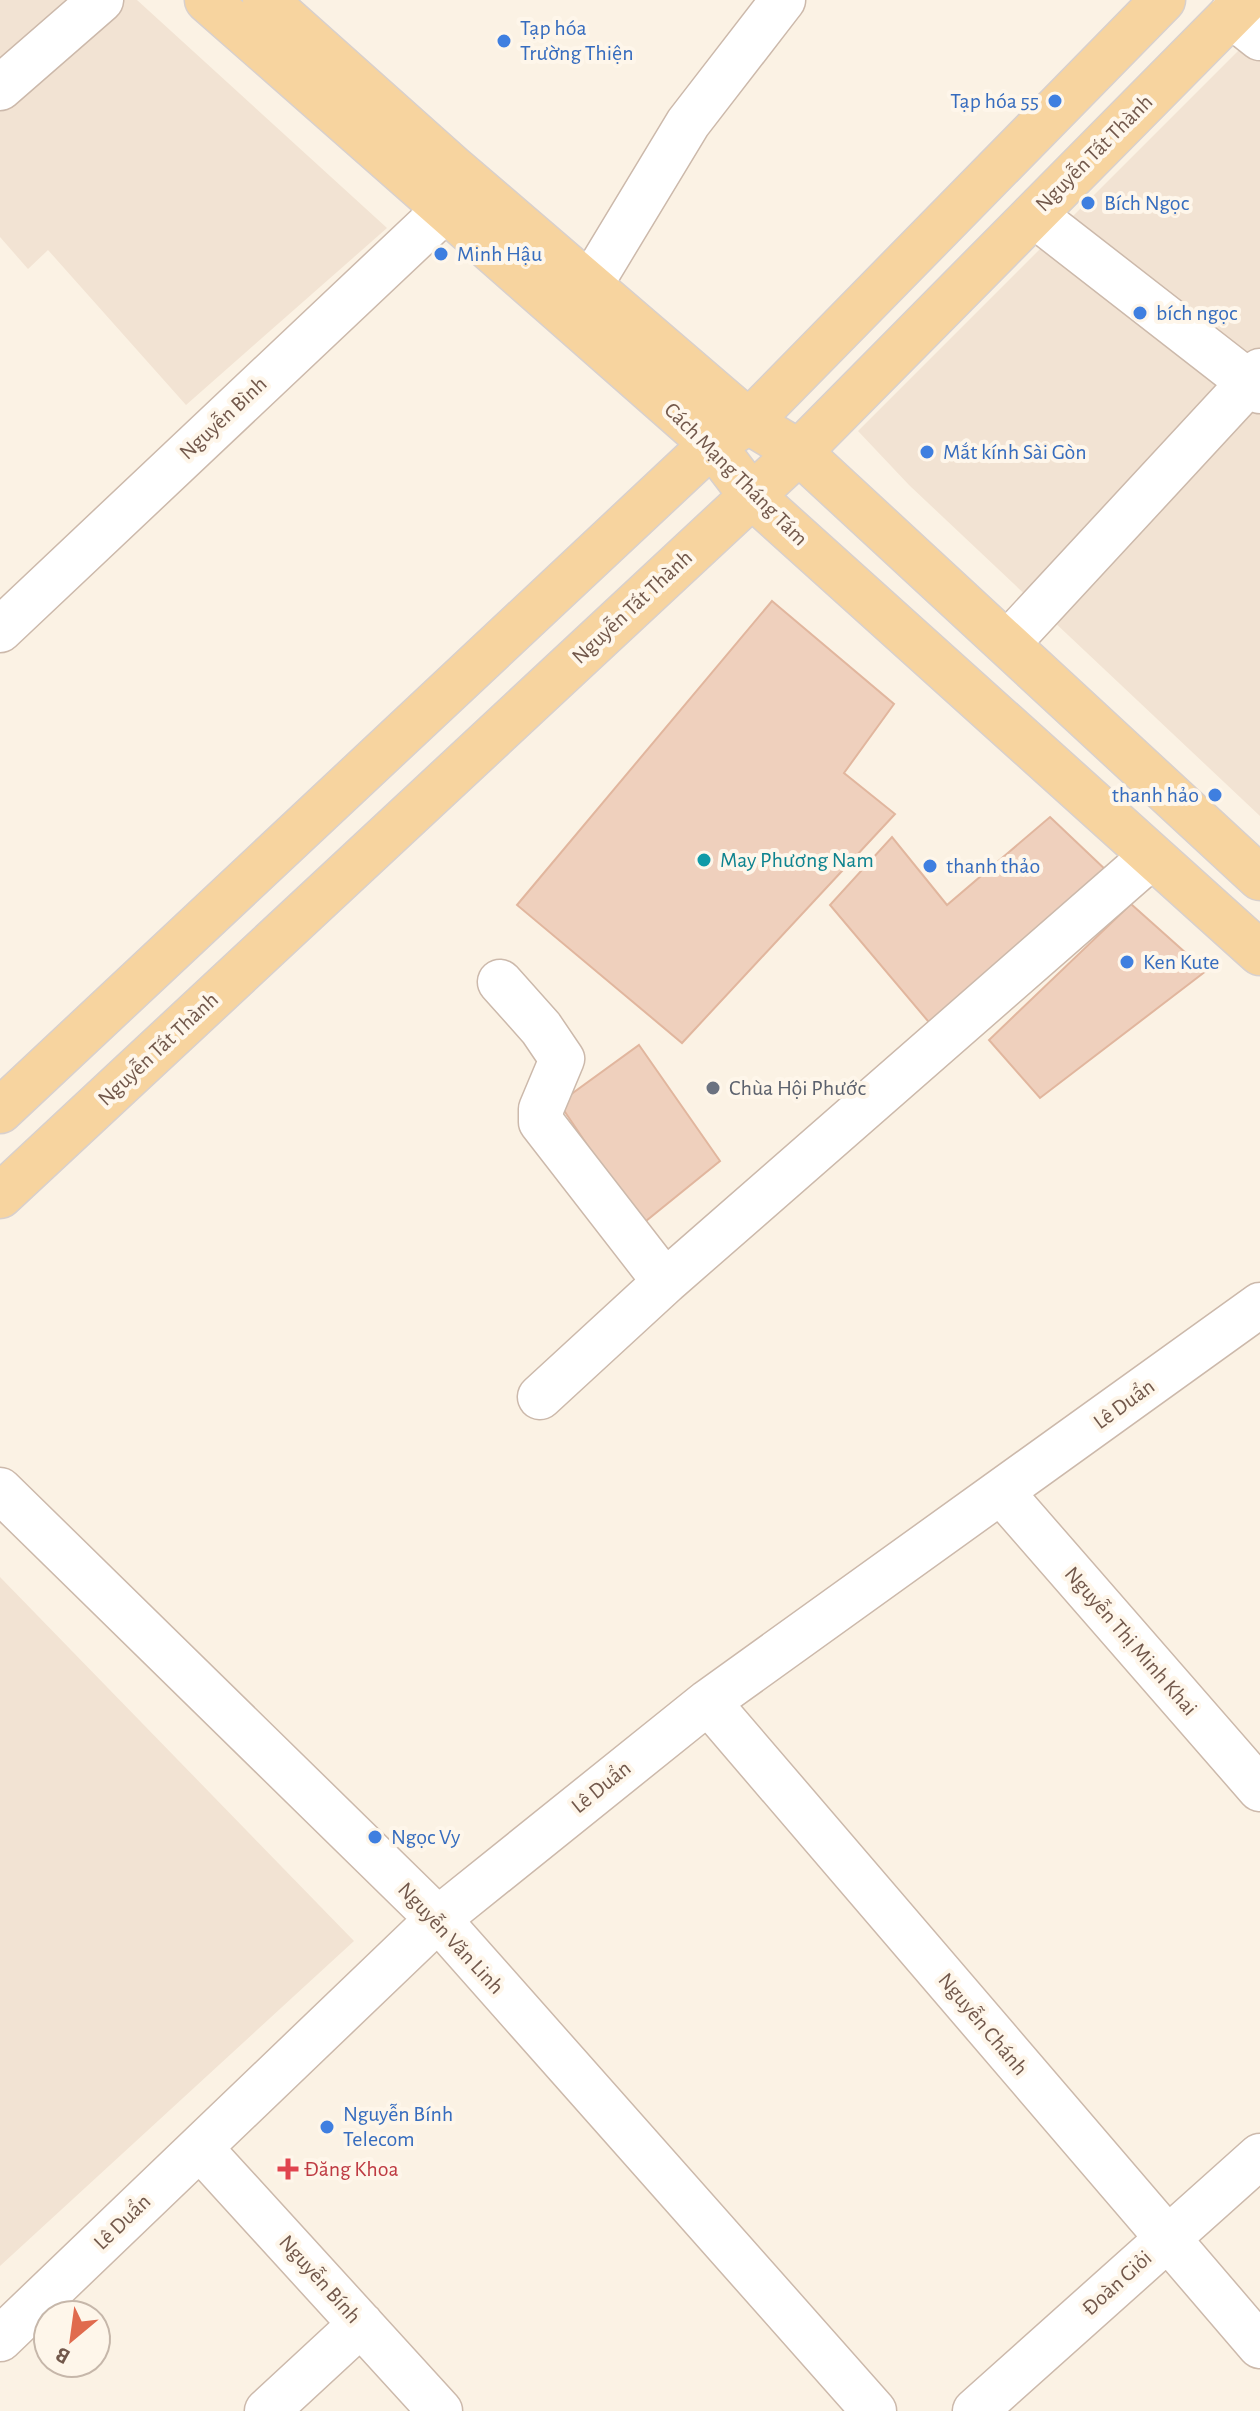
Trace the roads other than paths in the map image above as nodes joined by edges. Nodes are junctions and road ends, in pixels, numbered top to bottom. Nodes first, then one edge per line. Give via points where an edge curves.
1 (101, 0) edge
2 (207, 0) edge
3 (265, 0) edge
4 (783, 0) edge
5 (1163, 0) edge
6 (1246, 18) edge
7 (0, 88) edge
8 (447, 208) junction
9 (1034, 215) junction
10 (590, 285) junction
11 (1257, 381) edge
12 (749, 422) junction
13 (712, 444) junction
14 (799, 452) junction
15 (751, 495) junction
16 (0, 630) edge
17 (1008, 643) junction
18 (1151, 857) junction
19 (1260, 878) edge
20 (1260, 953) edge
21 (500, 982) dead end
22 (0, 1111) edge
23 (0, 1196) edge
24 (665, 1282) junction
25 (1260, 1305) edge
26 (540, 1397) dead end
27 (0, 1490) edge
28 (1002, 1493) junction
29 (708, 1702) junction
30 (1260, 1789) edge
31 (438, 1919) junction
32 (200, 2148) junction
33 (1260, 2156) edge
34 (1166, 2239) junction
35 (361, 2324) junction
36 (0, 2339) edge
37 (1260, 2346) edge
38 (267, 2411) edge
39 (440, 2411) edge
40 (874, 2411) edge
41 (975, 2411) edge

1 - 7 street
2 - 8 main road, Cách Mạng Tháng Tám
3 - 10 main road, Cách Mạng Tháng Tám
4 - 10 street via 688,123
5 - 12 main road
6 - 9 main road, Nguyễn Tất Thành
8 - 13 main road, Cách Mạng Tháng Tám
8 - 16 street, Nguyễn Bình
9 - 11 street
9 - 14 main road, Nguyễn Tất Thành
10 - 12 main road, Cách Mạng Tháng Tám
11 - 17 street
12 - 13 main road
12 - 14 main road, Cách Mạng Tháng Tám
13 - 15 main road, Cách Mạng Tháng Tám
13 - 22 main road
14 - 15 main road, Nguyễn Tất Thành
14 - 17 main road, Cách Mạng Tháng Tám
15 - 18 main road, Cách Mạng Tháng Tám
15 - 23 main road, Nguyễn Tất Thành
17 - 19 main road, Cách Mạng Tháng Tám
18 - 20 main road, Cách Mạng Tháng Tám
18 - 24 street
21 - 24 street via 562,1059 541,1109 541,1122
24 - 26 street
25 - 28 street, Lê Duẩn
27 - 31 street, Nguyễn Văn Linh
28 - 29 street, Lê Duẩn
28 - 30 street, Nguyễn Thị Minh Khai
29 - 31 street, Lê Duẩn
29 - 34 street, Nguyễn Chánh
31 - 32 street, Lê Duẩn
31 - 40 street, Nguyễn Văn Linh
32 - 35 street, Nguyễn Bính
32 - 36 street, Lê Duẩn
33 - 34 street, Đoàn Giỏi
34 - 37 street, Nguyễn Chánh
34 - 41 street, Đoàn Giỏi
35 - 38 street
35 - 39 street, Nguyễn Bính

